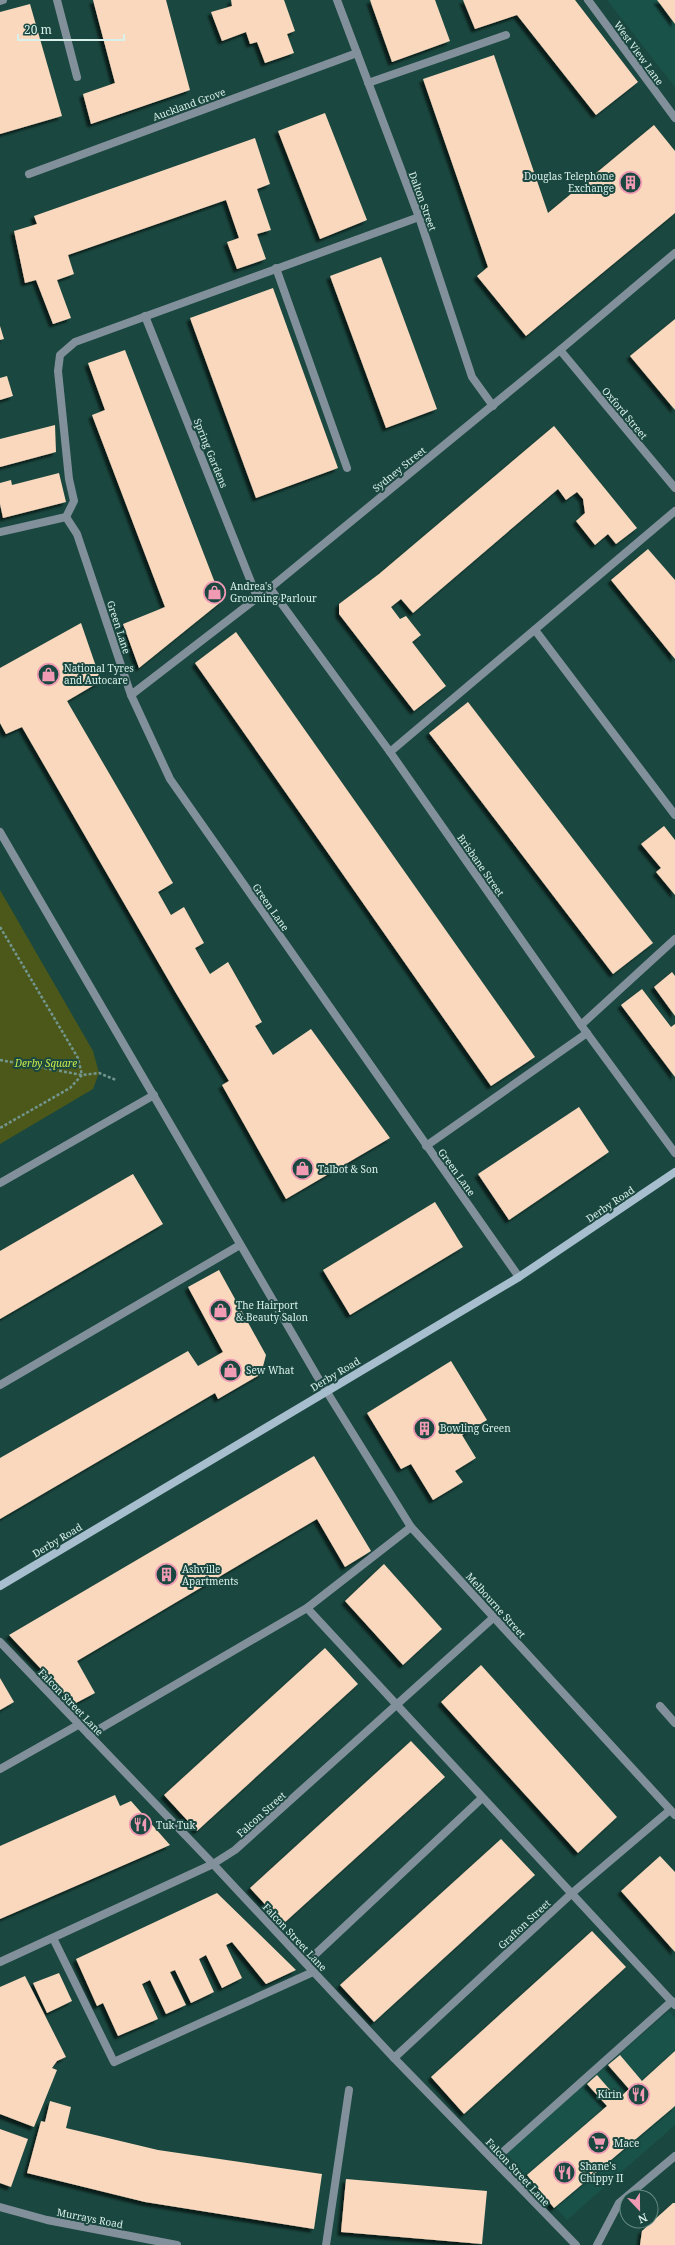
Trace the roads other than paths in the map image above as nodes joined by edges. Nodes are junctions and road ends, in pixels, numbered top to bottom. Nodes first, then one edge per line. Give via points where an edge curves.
1 (57, 0) edge
2 (337, 0) edge
3 (588, 0) edge
4 (506, 35) dead end
5 (356, 53) junction
6 (77, 77) dead end
7 (368, 83) junction
8 (675, 118) edge
9 (28, 174) dead end
10 (419, 217) junction
11 (675, 252) edge
12 (276, 268) junction
13 (146, 316) junction
14 (560, 350) junction
15 (493, 406) junction
16 (347, 468) dead end
17 (675, 488) edge
18 (675, 511) edge
19 (66, 517) junction
20 (1, 530) edge
21 (270, 588) junction
22 (257, 597) junction
23 (535, 630) junction
24 (131, 695) junction
25 (390, 752) junction
26 (675, 815) edge
27 (0, 832) edge
28 (675, 939) edge
29 (581, 1025) junction
30 (587, 1033) junction
31 (154, 1094) junction
32 (426, 1146) junction
33 (675, 1153) edge
34 (675, 1172) edge
35 (0, 1183) edge
36 (240, 1245) junction
37 (519, 1277) junction
38 (0, 1385) edge
39 (326, 1391) junction
40 (411, 1526) junction
41 (0, 1586) edge
42 (307, 1608) junction
43 (493, 1618) junction
44 (0, 1642) edge
45 (396, 1706) junction
46 (660, 1706) dead end
47 (675, 1723) edge
48 (78, 1725) junction
49 (89, 1735) junction
50 (0, 1769) edge
51 (482, 1798) junction
52 (673, 1812) edge
53 (213, 1864) junction
54 (571, 1894) junction
55 (53, 1938) junction
56 (0, 1962) edge
57 (306, 1963) junction
58 (313, 1972) junction
59 (673, 2003) edge
60 (394, 2058) junction
61 (349, 2090) dead end
62 (675, 2156) edge
63 (494, 2160) junction
64 (0, 2207) edge
65 (177, 2245) edge
66 (326, 2245) edge
67 (576, 2245) edge
68 (597, 2245) edge

1 - 6 street
2 - 5 street, Dalton Street
3 - 8 street, West View Lane
4 - 7 street
5 - 7 street, Dalton Street
5 - 9 street, Auckland Grove
7 - 10 street, Dalton Street
10 - 12 street
10 - 15 street, Dalton Street via 472,377
11 - 14 street, Sydney Street
12 - 13 street
12 - 16 street
13 - 19 street via 75,342 60,355 58,372 69,479 74,501
13 - 22 street, Spring Gardens
14 - 15 street, Sydney Street
14 - 17 street, Oxford Street
15 - 21 street, Sydney Street
18 - 23 street
19 - 20 street
19 - 24 street, Green Lane via 77,534
21 - 22 street, Sydney Street
21 - 25 street, Brisbane Street
22 - 24 street, Sydney Street
23 - 25 street
23 - 26 street
24 - 32 street, Green Lane via 170,779
25 - 29 street, Brisbane Street
27 - 31 street
28 - 29 street
29 - 30 street, Brisbane Street
30 - 32 street
30 - 33 street, Brisbane Street
31 - 35 street
31 - 36 street
32 - 37 street, Green Lane
34 - 37 main road, Derby Road
36 - 38 street
36 - 39 street
37 - 39 main road, Derby Road
39 - 40 street, Melbourne Street
39 - 41 main road, Derby Road
40 - 42 street
40 - 43 street, Melbourne Street
42 - 45 street
42 - 49 street
43 - 45 street, Falcon Street
43 - 52 street, Melbourne Street
44 - 48 street, Falcon Street Lane
45 - 51 street
45 - 53 street, Falcon Street via 235,1850
46 - 47 street
48 - 49 street, Falcon Street Lane
48 - 50 street
49 - 53 street, Falcon Street Lane
51 - 54 street
51 - 57 street
52 - 54 street, Grafton Street
53 - 55 street, Falcon Street
53 - 57 street, Falcon Street Lane
54 - 59 street
54 - 60 street, Grafton Street
55 - 56 street, Falcon Street
55 - 58 street via 114,2062
57 - 58 street, Falcon Street Lane
58 - 60 street, Falcon Street Lane
59 - 63 street
60 - 63 street, Falcon Street Lane
61 - 66 street
62 - 68 street via 619,2203
63 - 67 street, Falcon Street Lane
64 - 65 street, Murrays Road via 47,2220

